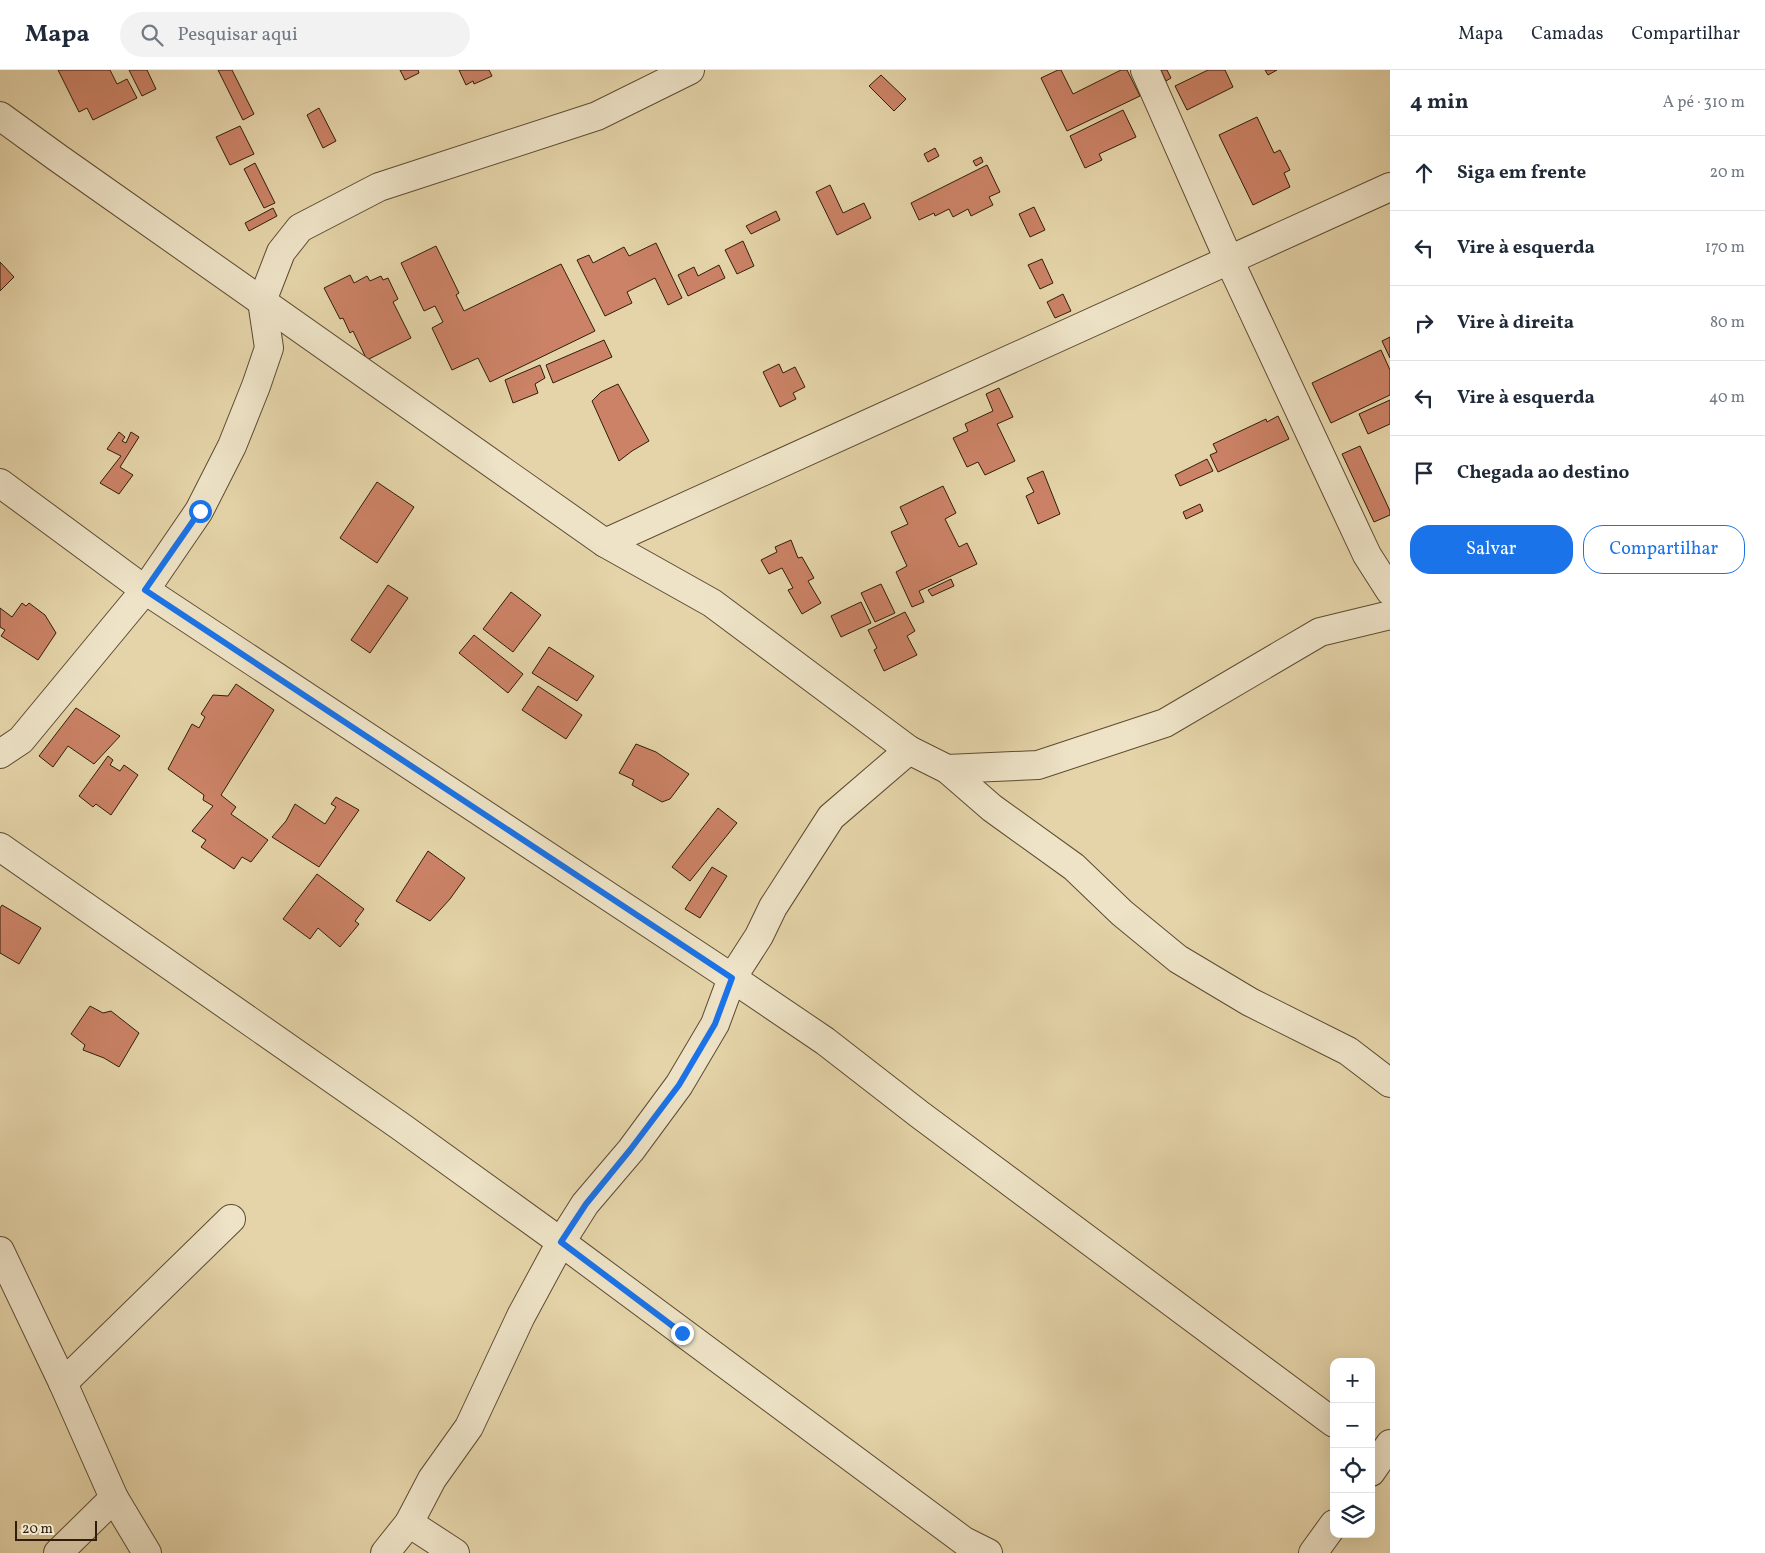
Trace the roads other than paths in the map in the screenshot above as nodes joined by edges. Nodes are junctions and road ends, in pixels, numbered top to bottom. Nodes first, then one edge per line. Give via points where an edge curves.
1 (690, 70) edge
2 (1145, 70) edge
3 (0, 116) edge
4 (1390, 187) edge
5 (1228, 260) junction
6 (262, 301) junction
7 (0, 483) edge
8 (605, 543) junction
9 (145, 590) junction
10 (1390, 591) edge
11 (1390, 615) edge
12 (909, 750) junction
13 (0, 754) edge
14 (947, 770) junction
15 (0, 847) edge
16 (732, 978) junction
17 (1390, 1083) edge
18 (231, 1219) dead end
19 (561, 1242) junction
20 (0, 1251) edge
21 (63, 1382) junction
22 (1330, 1420) edge
23 (114, 1498) junction
24 (408, 1523) junction
25 (1330, 1530) edge
26 (58, 1553) edge
27 (147, 1553) edge
28 (385, 1553) edge
29 (455, 1553) edge
30 (988, 1553) edge
31 (1314, 1553) edge

1 - 6 street via 597,116 378,187 300,228 281,252
2 - 5 street
3 - 6 street
4 - 5 street
5 - 8 street
5 - 10 street via 1367,555
6 - 8 street
6 - 9 street via 269,348 232,446 200,511
7 - 9 street
8 - 12 street via 712,603
9 - 13 street via 20,740
9 - 16 street
11 - 14 street via 1320,632 1165,723 1038,765
12 - 14 street
12 - 16 street via 831,817
14 - 17 street via 992,808 1074,867 1122,913 1178,959 1250,1002 1348,1052
15 - 19 street
16 - 19 street via 715,1024 679,1085 586,1204
16 - 22 street via 824,1041
18 - 21 street
19 - 24 street via 521,1316 469,1427 432,1480
19 - 30 street via 964,1541
20 - 21 street
21 - 23 street
23 - 26 street
23 - 27 street
24 - 28 street
24 - 29 street
25 - 31 street

